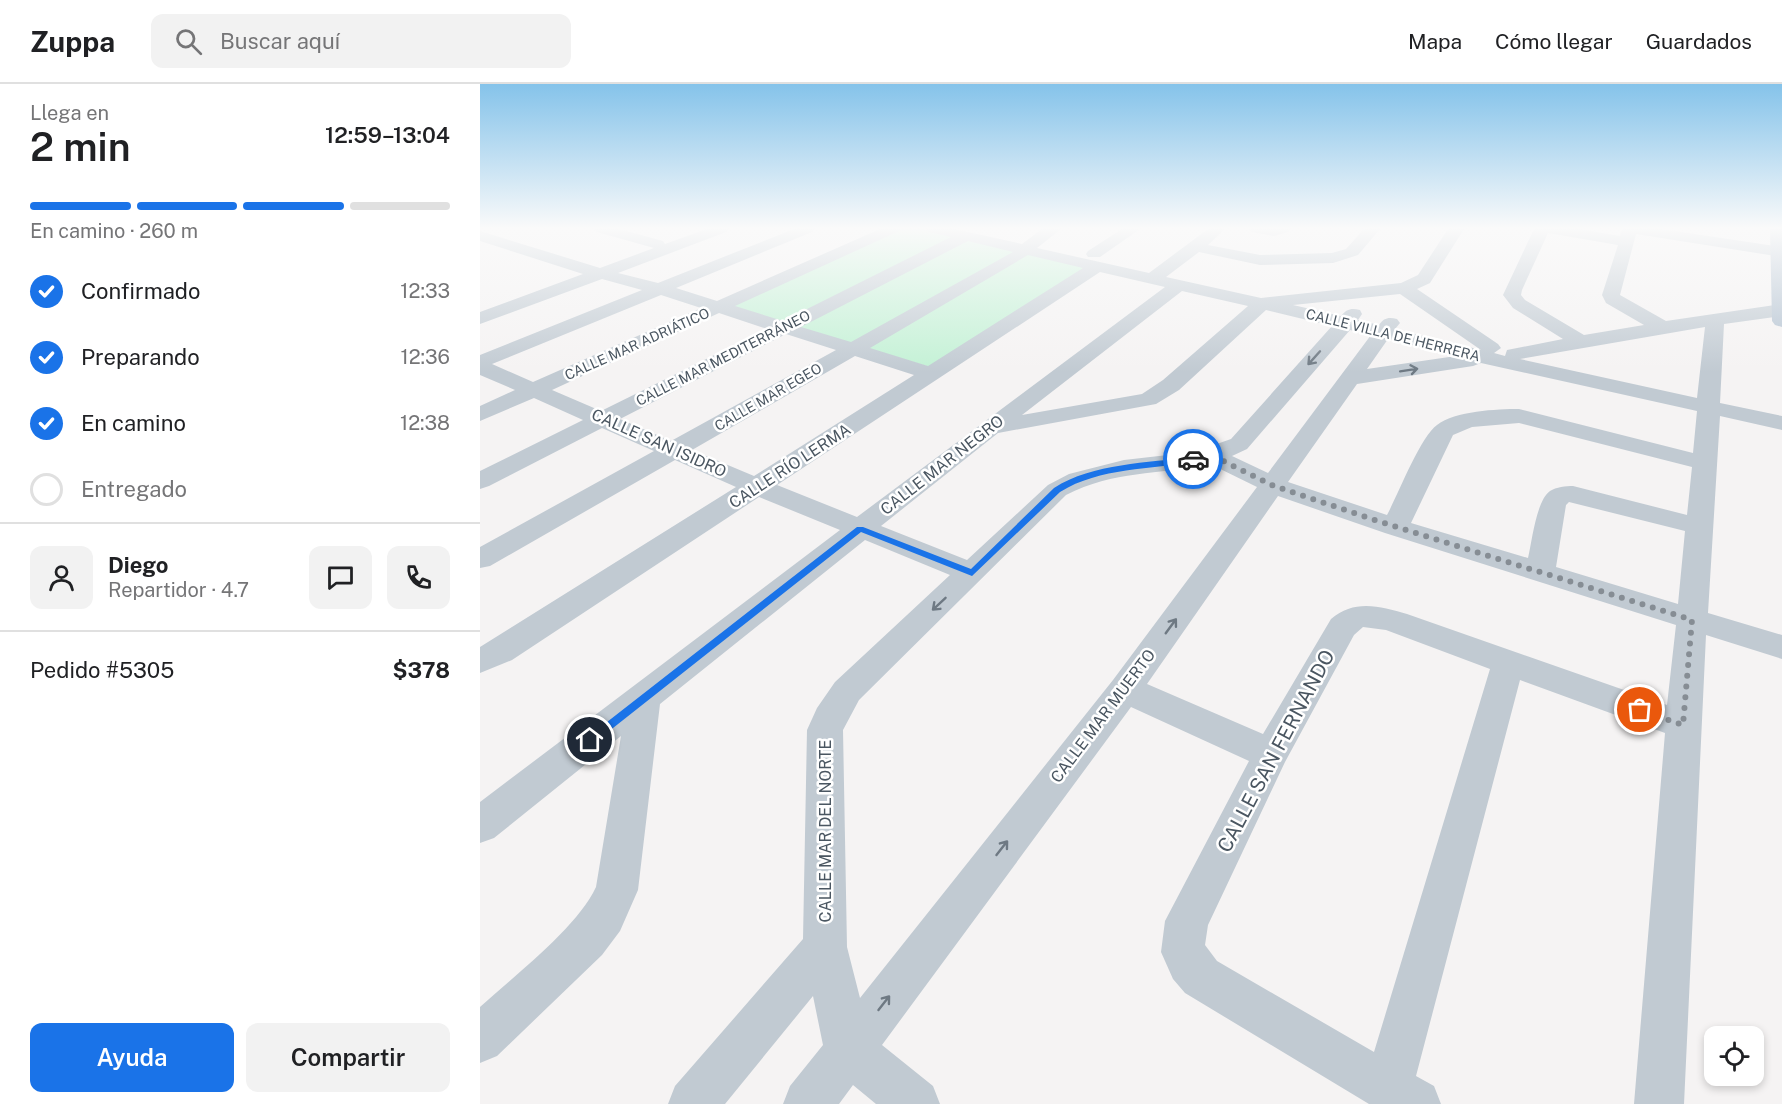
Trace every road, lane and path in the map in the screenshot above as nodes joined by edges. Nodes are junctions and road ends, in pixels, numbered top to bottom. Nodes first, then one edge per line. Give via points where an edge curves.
1 (578, 277) edge
2 (584, 277) edge
3 (613, 277) edge
4 (690, 277) edge
5 (786, 277) edge
6 (885, 277) edge
7 (975, 277) edge
8 (1071, 277) edge
9 (1159, 277) edge
10 (1426, 277) edge
11 (1520, 277) edge
12 (1616, 277) edge
13 (1781, 277) edge
14 (1164, 278) junction
15 (1403, 288) junction
16 (660, 289) junction
17 (1291, 300) junction
18 (490, 301) edge
19 (1263, 303) junction
20 (718, 307) junction
21 (1782, 314) edge
22 (480, 318) edge
23 (1349, 318) junction
24 (1715, 320) junction
25 (1663, 327) junction
26 (784, 328) junction
27 (1387, 328) junction
28 (1581, 342) junction
29 (850, 350) junction
30 (1489, 353) junction
31 (1514, 354) junction
32 (480, 365) edge
33 (933, 374) junction
34 (1352, 378) junction
35 (535, 389) junction
36 (1708, 401) junction
37 (1782, 410) edge
38 (480, 414) edge
39 (603, 418) junction
40 (1782, 423) edge
41 (991, 427) junction
42 (675, 450) junction
43 (1298, 451) junction
44 (1226, 462) junction
45 (1704, 463) junction
46 (480, 481) edge
47 (1274, 486) junction
48 (758, 487) junction
49 (1698, 526) junction
50 (1395, 527) junction
51 (860, 529) junction
52 (480, 559) edge
53 (972, 573) junction
54 (1540, 573) junction
55 (1692, 620) junction
56 (1782, 647) edge
57 (480, 660) edge
58 (1508, 664) junction
59 (1125, 689) junction
60 (645, 697) junction
61 (1683, 725) junction
62 (1271, 754) junction
63 (480, 825) edge
64 (825, 946) junction
65 (480, 1039) edge
66 (848, 1049) junction
67 (1402, 1096) edge
68 (693, 1104) edge
69 (808, 1104) edge
70 (915, 1104) edge
71 (1659, 1104) edge

1 - 18 street
2 - 22 street
3 - 16 street
4 - 16 street
5 - 20 street, CALLE MAR ADRIÁTICO
6 - 26 street, CALLE MAR MEDITERRÁNEO
7 - 29 street, CALLE MAR EGEO
8 - 33 street, CALLE RÍO LERMA
9 - 14 street, CALLE VILLA DE HERRERA
10 - 15 street
11 - 28 street via 1512,295 1519,304
12 - 25 street via 1612,299
13 - 21 main road
14 - 17 street, CALLE VILLA DE HERRERA
14 - 19 street, CALLE VILLA DE HERRERA
14 - 41 street, CALLE MAR NEGRO
15 - 17 street
15 - 30 street
16 - 20 street
16 - 32 street
17 - 19 street
17 - 23 street, CALLE VILLA DE HERRERA
19 - 23 street, CALLE VILLA DE HERRERA
19 - 41 street via 1171,385 1148,399
20 - 26 street
20 - 35 street, CALLE MAR ADRIÁTICO
21 - 24 street
23 - 27 street, CALLE VILLA DE HERRERA
23 -> 44 street, CALLE MAR DEL NORTE
24 - 25 street
24 - 36 street
25 - 28 street
26 - 29 street
26 - 39 street, CALLE MAR MEDITERRÁNEO
27 - 30 street, CALLE VILLA DE HERRERA
27 - 34 street, CALLE MAR MUERTO
28 - 31 street
29 - 33 street
29 - 42 street, CALLE MAR EGEO
30 - 31 street, CALLE VILLA DE HERRERA
34 -> 30 street
30 - 36 street, CALLE VILLA DE HERRERA
31 - 36 street, CALLE VILLA DE HERRERA
32 - 35 street, CALLE SAN ISIDRO
33 - 48 street, CALLE RÍO LERMA
34 - 43 street, CALLE MAR MUERTO
35 - 38 street, CALLE MAR ADRIÁTICO
35 - 39 street, CALLE SAN ISIDRO
36 - 37 street, CALLE VILLA DE HERRERA
36 - 40 street, CALLE VILLA DE HERRERA
36 - 45 street
39 - 42 street, CALLE SAN ISIDRO
39 - 46 street, CALLE MAR MEDITERRÁNEO
41 - 51 street, CALLE MAR NEGRO
42 - 48 street, CALLE SAN ISIDRO
42 - 52 street, CALLE MAR EGEO
43 - 44 street
43 - 47 street, CALLE MAR MUERTO
44 - 47 street
44 - 53 street, CALLE MAR DEL NORTE via 1111,471 1070,482
45 - 49 street
45 - 50 street via 1519,417 1457,425 1448,427 1438,438
47 - 50 street
59 -> 47 street, CALLE MAR MUERTO
48 - 51 street, CALLE SAN ISIDRO
48 - 57 street, CALLE RÍO LERMA via 501,651
49 - 54 street via 1573,494 1562,495 1552,505
49 - 55 street
50 - 54 street
51 - 53 street, CALLE SAN ISIDRO
51 - 60 street, CALLE MAR NEGRO
53 -> 64 street, CALLE MAR DEL NORTE via 847,691 829,718 825,730
54 - 55 street
55 - 56 street
55 - 61 street
58 - 61 street, CALLE SAN FERNANDO
58 - 62 street, CALLE SAN FERNANDO via 1396,622 1357,615 1342,627
58 - 67 street
59 - 62 street
66 -> 59 street, CALLE MAR MUERTO
60 - 63 street, CALLE MAR NEGRO
60 - 65 street via 617,890 605,916 586,939
61 - 71 street
62 - 67 street, CALLE SAN FERNANDO via 1187,921 1181,946 1186,962 1201,977
64 - 66 street, CALLE MAR DEL NORTE
64 - 68 street, CALLE MAR DEL NORTE
66 - 69 street, CALLE MAR MUERTO
66 - 70 street

